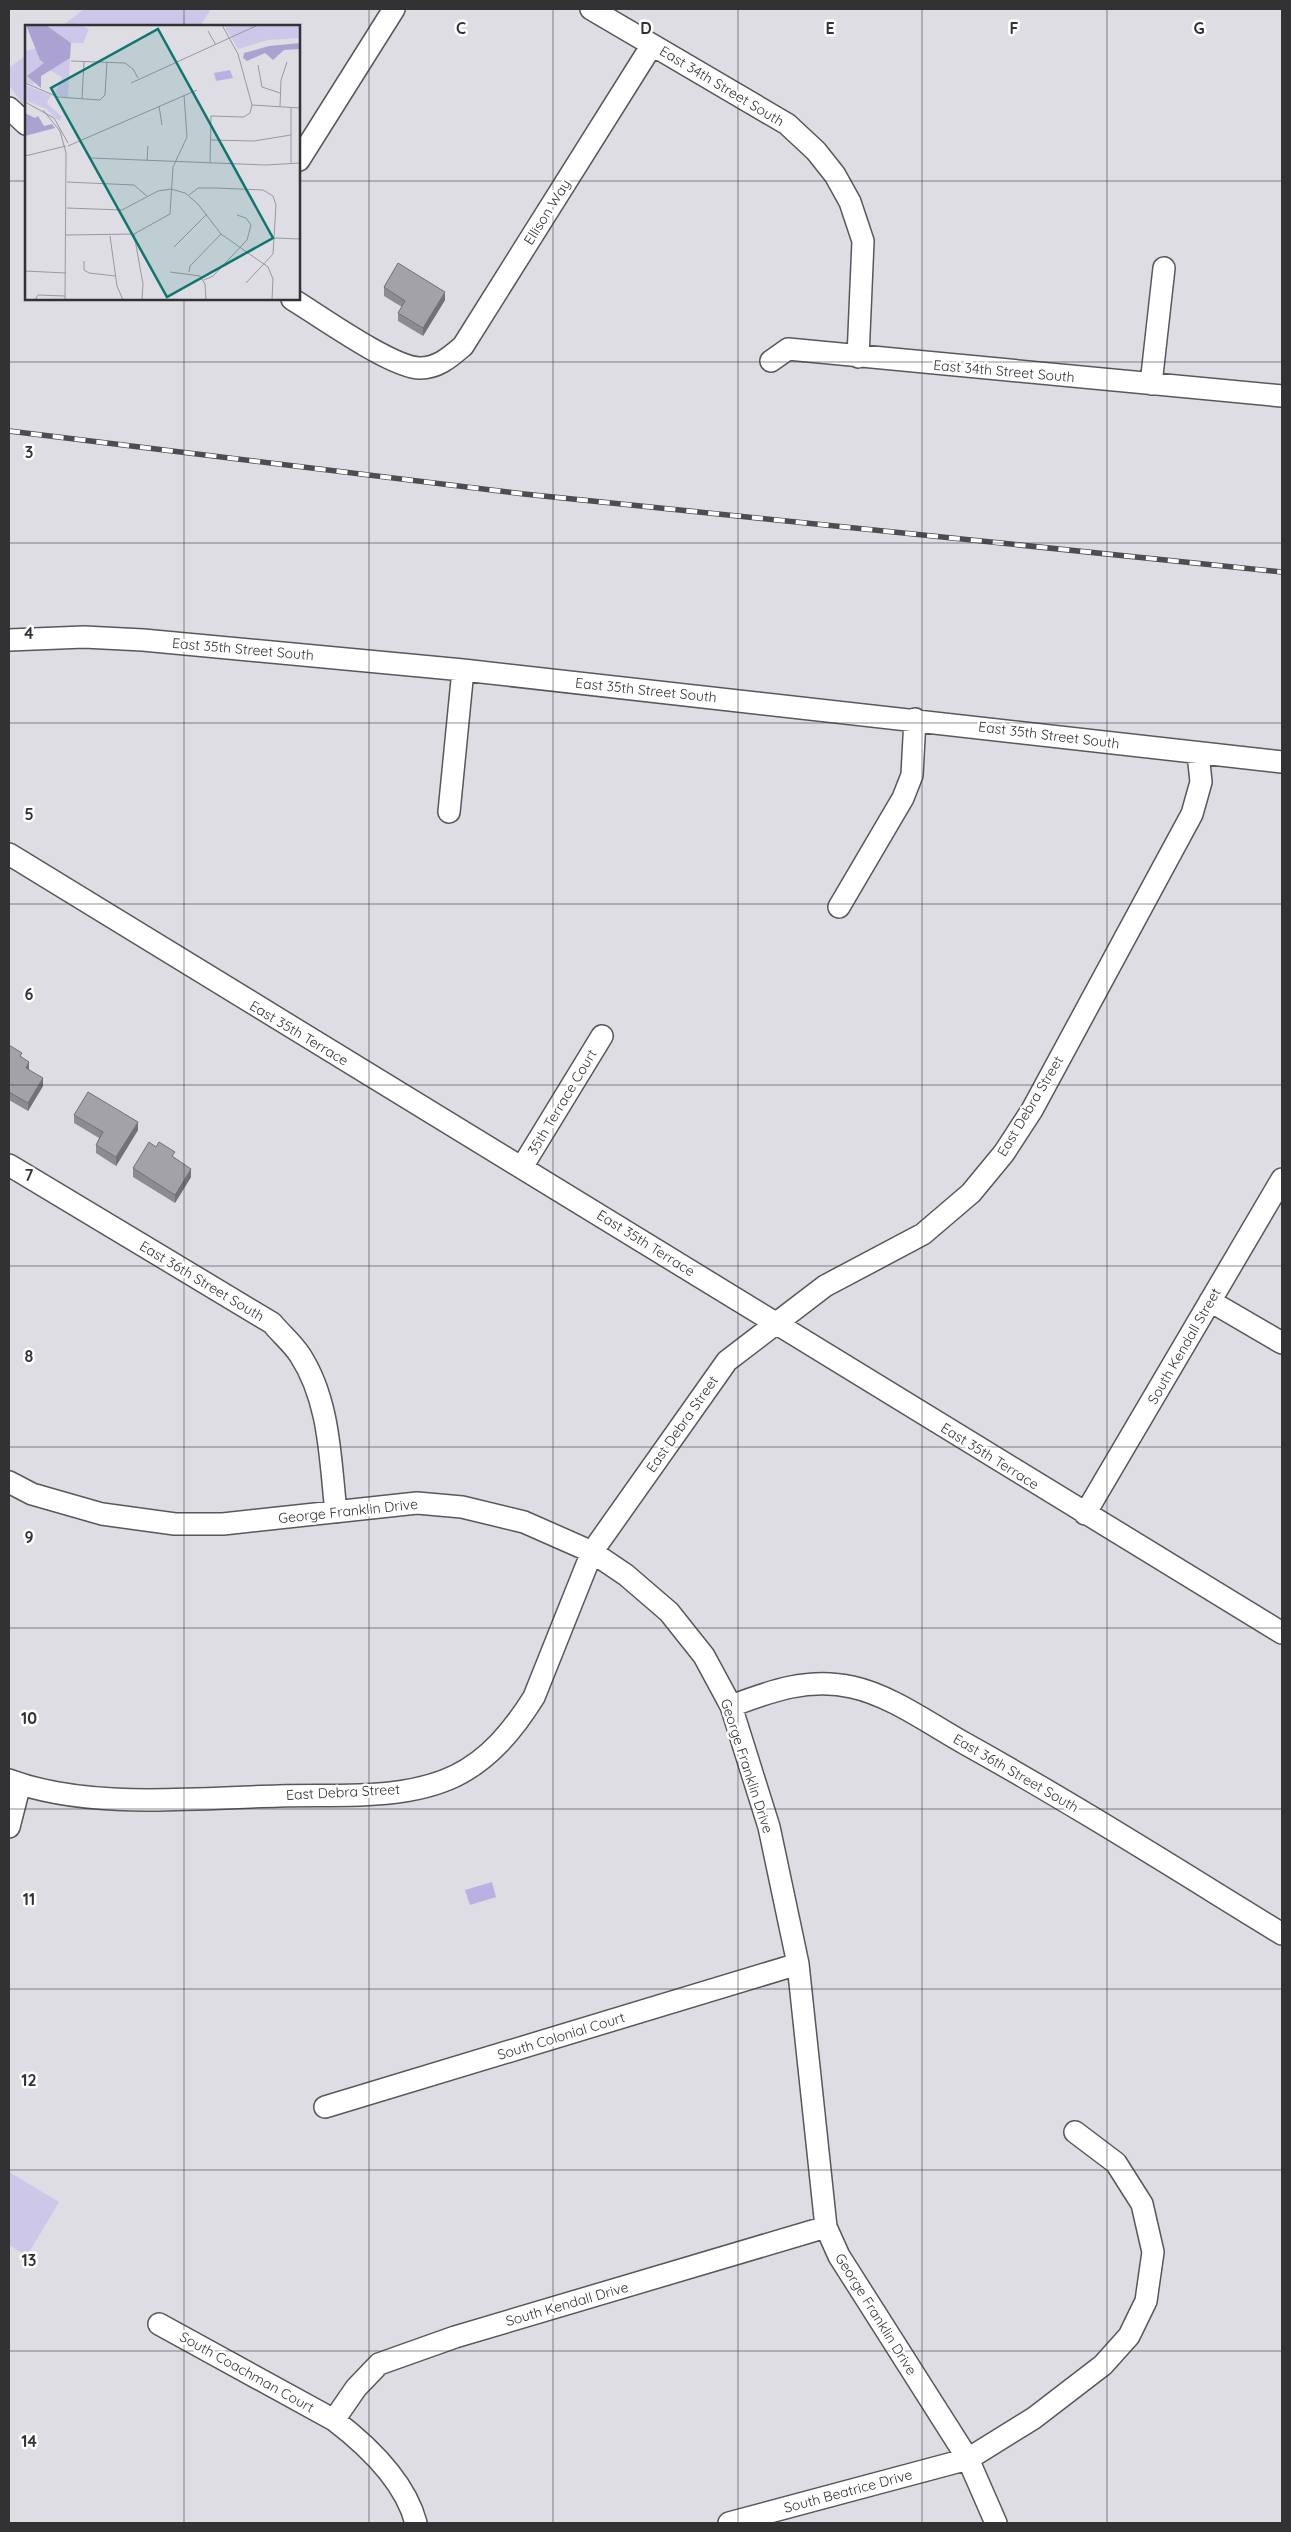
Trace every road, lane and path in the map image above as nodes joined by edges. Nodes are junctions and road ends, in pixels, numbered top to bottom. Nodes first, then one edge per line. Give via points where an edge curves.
1 (394, 9) edge
2 (591, 9) edge
3 (652, 45) junction
4 (9, 108) edge
5 (25, 123) edge
6 (300, 158) edge
7 (1164, 268) dead end
8 (294, 300) edge
9 (858, 357) junction
10 (771, 361) dead end
11 (1151, 384) junction
12 (1282, 396) edge
13 (9, 640) edge
14 (463, 670) junction
15 (916, 719) junction
16 (1198, 753) junction
17 (1282, 762) edge
18 (449, 812) dead end
19 (9, 854) edge
20 (839, 907) dead end
21 (602, 1036) dead end
22 (9, 1164) edge
23 (522, 1167) junction
24 (1282, 1179) edge
25 (1210, 1301) junction
26 (774, 1323) junction
27 (1282, 1343) edge
28 (9, 1482) edge
29 (336, 1512) junction
30 (1085, 1514) junction
31 (592, 1552) junction
32 (1282, 1633) edge
33 (731, 1706) junction
34 (14, 1782) edge
35 (9, 1827) edge
36 (1282, 1934) edge
37 (798, 1964) junction
38 (325, 2107) dead end
39 (1075, 2132) dead end
40 (826, 2227) junction
41 (159, 2324) dead end
42 (334, 2420) junction
43 (968, 2459) junction
44 (416, 2523) edge
45 (729, 2523) edge
46 (996, 2523) edge

1 - 6 street
2 - 3 street, East 34th Street South
3 - 8 street, Ellison Way via 463,346 444,362 420,368 395,362
3 - 9 street, East 34th Street South via 786,124 816,151 835,175 850,202 863,241
4 - 5 street
7 - 11 street
9 - 10 street, East 34th Street South via 788,349
9 - 11 street, East 34th Street South
11 - 12 street, East 34th Street South
13 - 14 street, East 35th Street South via 143,640
14 - 15 street, East 35th Street South
14 - 18 street
15 - 16 street, East 35th Street South
15 - 20 street via 912,774 903,798
16 - 17 street, East 35th Street South
16 - 26 street, East Debra Street via 1201,782 1192,814 1032,1110 1004,1153 971,1192 923,1234 824,1286
19 - 23 street, East 35th Terrace
21 - 23 street, 35th Terrace Court
22 - 29 street, East 36th Street South via 272,1324 300,1355 319,1392 325,1416
23 - 26 street, East 35th Terrace
24 - 25 street, South Kendall Street
25 - 27 street
25 - 30 street, South Kendall Street
26 - 30 street, East 35th Terrace
26 - 31 street, East Debra Street via 727,1361
28 - 29 street, George Franklin Drive via 32,1494 102,1514 175,1524 223,1524
29 - 31 street, George Franklin Drive via 416,1503 462,1507 524,1522
30 - 32 street, East 35th Terrace
31 - 33 street, George Franklin Drive via 626,1575 668,1612 704,1656
31 - 34 street, East Debra Street via 534,1697 522,1717 481,1760 454,1776 423,1786 382,1793 134,1800 79,1796
33 - 36 street, East 36th Street South via 781,1687 811,1683 852,1686 881,1697 1020,1774
33 - 37 street, George Franklin Drive via 769,1827
34 - 35 street
37 - 38 street, South Colonial Court
37 - 40 street, George Franklin Drive
39 - 43 street, South Beatrice Drive via 1116,2163 1142,2204 1152,2252 1146,2301 1129,2336 1103,2366 1034,2418
40 - 42 street, South Kendall Drive via 455,2337 379,2364 356,2388
40 - 43 street, George Franklin Drive via 839,2256
41 - 42 street, South Coachman Court
42 - 44 street, South Coachman Court via 385,2466 412,2509
43 - 45 street, South Beatrice Drive
43 - 46 street, George Franklin Drive

